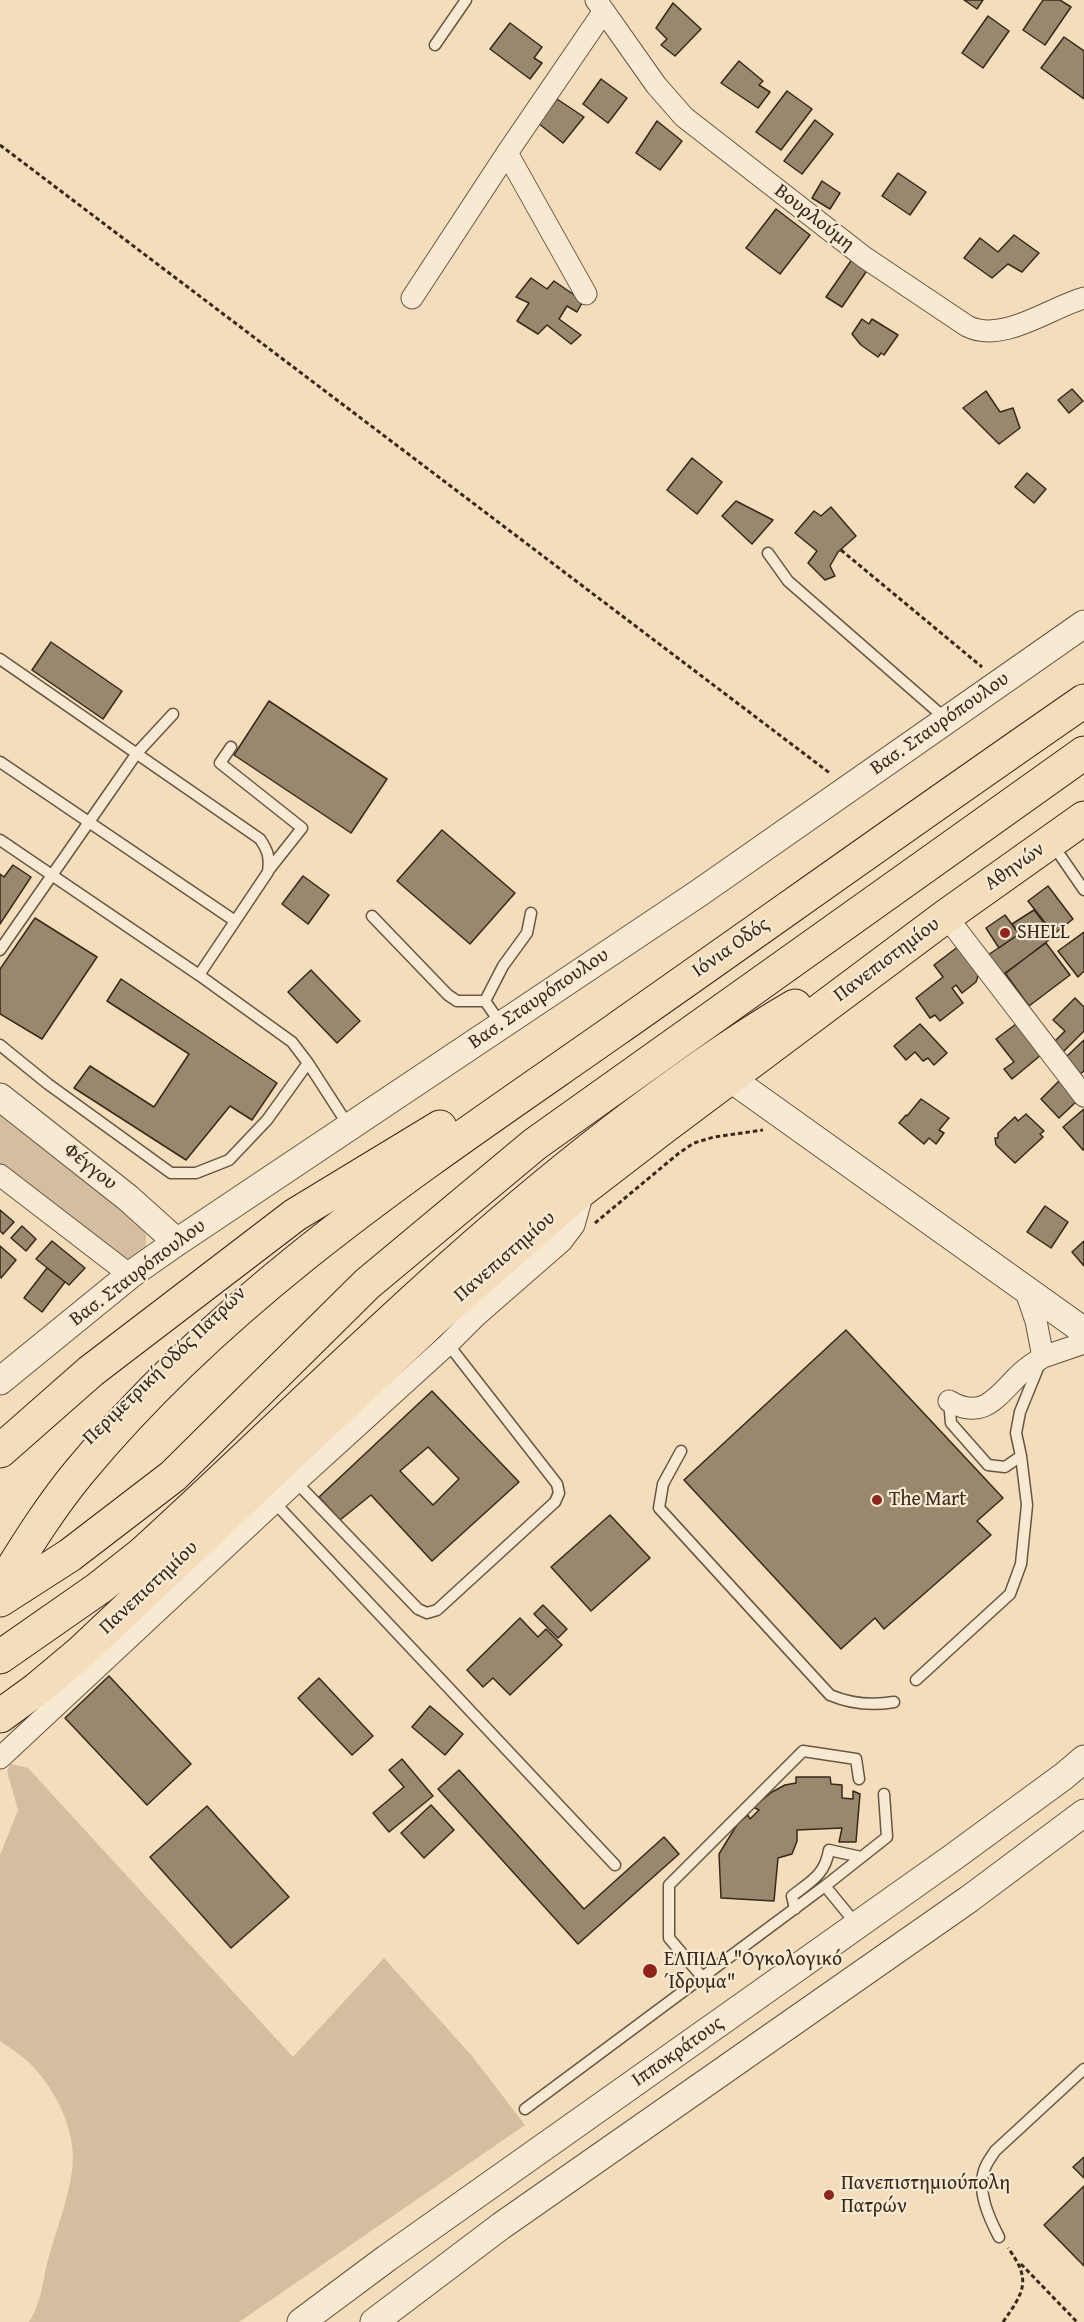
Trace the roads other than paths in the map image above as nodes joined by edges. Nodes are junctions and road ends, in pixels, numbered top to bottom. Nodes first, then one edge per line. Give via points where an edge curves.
1 (466, 0) edge
2 (600, 5) edge
3 (435, 45) dead end
4 (507, 153) junction
5 (586, 294) dead end
6 (412, 298) dead end
7 (1084, 298) edge
8 (768, 553) dead end
9 (1084, 624) edge
10 (0, 659) edge
11 (1084, 681) edge
12 (1084, 701) edge
13 (174, 714) dead end
14 (946, 719) junction
15 (231, 747) dead end
16 (137, 753) junction
17 (1084, 753) edge
18 (0, 762) edge
19 (1084, 818) edge
20 (88, 823) junction
21 (0, 840) edge
22 (1051, 842) junction
23 (268, 872) junction
24 (52, 875) junction
25 (1084, 890) edge
26 (531, 914) dead end
27 (372, 916) dead end
28 (946, 916) junction
29 (235, 921) junction
30 (0, 950) edge
31 (199, 975) junction
32 (485, 1001) junction
33 (501, 1024) junction
34 (0, 1045) edge
35 (308, 1063) junction
36 (719, 1070) junction
37 (1084, 1096) edge
38 (0, 1097) edge
39 (470, 1108) junction
40 (349, 1126) junction
41 (0, 1175) edge
42 (584, 1188) junction
43 (380, 1198) joint
44 (177, 1242) junction
45 (130, 1275) junction
46 (1025, 1289) junction
47 (1084, 1331) edge
48 (1084, 1343) edge
49 (448, 1344) junction
50 (1043, 1357) junction
51 (0, 1381) edge
52 (949, 1401) joint
53 (0, 1451) edge
54 (681, 1451) dead end
55 (1022, 1456) junction
56 (296, 1482) junction
57 (51, 1497) junction
58 (274, 1502) junction
59 (0, 1560) edge
60 (0, 1588) edge
61 (0, 1600) edge
62 (0, 1657) edge
63 (916, 1680) dead end
64 (894, 1702) dead end
65 (0, 1716) edge
66 (0, 1758) edge
67 (1084, 1759) edge
68 (859, 1779) dead end
69 (884, 1794) dead end
70 (1084, 1813) edge
71 (861, 1857) junction
72 (615, 1865) dead end
73 (825, 1886) junction
74 (795, 1909) junction
75 (857, 1925) junction
76 (703, 1978) junction
77 (1084, 2069) edge
78 (525, 2109) dead end
79 (999, 2237) road end
80 (301, 2322) edge
81 (374, 2322) edge

1 - 3 lane
2 - 4 street
2 - 7 street, Βουρλούμη via 656,85 684,117 864,257 967,326 982,332 999,331
4 - 5 street
4 - 6 street
8 - 14 lane via 794,586
9 - 14 street, Βασ. Σταυρόπουλου
10 - 16 lane
11 - 39 main road, Ιόνια Οδός
12 - 43 main road, Ιόνια Οδός via 425,1162
13 - 16 lane
14 - 33 street, Βασ. Σταυρόπουλου via 707,887
15 - 23 lane via 220,763 302,828
16 - 20 lane
16 - 23 lane via 260,839 270,857
17 - 61 main road via 535,1144 367,1284 172,1476 70,1555
18 - 20 lane
19 - 22 main road, Αθηνών
20 - 24 lane
20 - 29 lane
21 - 24 lane
22 - 25 lane
22 - 28 main road, Αθηνών
23 - 29 lane
24 - 30 lane
24 - 31 lane
26 - 32 lane via 527,933 503,966
27 - 32 lane via 448,995 457,1001
28 - 36 main road, Πανεπιστημίου via 784,1012
28 - 37 street
29 - 31 lane
31 - 35 lane via 292,1042
32 - 33 lane
33 - 40 street, Βασ. Σταυρόπουλου
34 - 35 lane via 171,1173 196,1173 229,1160 267,1120
35 - 40 lane
36 - 42 main road, Πανεπιστημίου
36 - 46 street
36 - 62 main road, Πανεπιστημίου via 576,1160 466,1252 142,1554
38 - 44 street, Φέγγου
39 - 53 main road via 295,1215 91,1371
39 - 57 main road, Περιμετρική Οδός Πατρών via 403,1167 325,1222 196,1329 78,1450
40 - 44 street, Βασ. Σταυρόπουλου
41 - 45 street
42 - 49 street via 569,1233
42 - 65 main road, Πανεπιστημίου via 427,1325 80,1653
43 - 57 main road, Περιμετρική Οδός Πατρών via 291,1264 206,1337 80,1472
44 - 45 street, Βασ. Σταυρόπουλου
45 - 51 street, Βασ. Σταυρόπουλου
46 - 47 street
46 - 50 street
48 - 50 street
49 - 56 street
49 - 56 lane via 557,1484 559,1493 555,1502 437,1610 427,1614 418,1609
50 - 52 street via 1019,1374 991,1404 974,1409
50 - 55 lane via 1020,1412 1016,1433
52 - 55 lane via 951,1423 988,1465 1005,1467
54 - 64 lane via 663,1484 659,1508 830,1695 858,1704
55 - 63 lane via 1027,1505 1021,1564 1010,1593
56 - 58 street
57 - 59 main road, Περιμετρική Οδός Πατρών
57 - 60 main road, Περιμετρική Οδός Πατρών
58 - 66 street
58 - 72 lane
67 - 75 street, Ιπποκράτους
68 - 76 lane via 856,1759 803,1751 669,1885 669,1938
69 - 71 lane via 887,1837
70 - 81 street via 969,1899 501,2226
71 - 73 lane
71 - 74 lane via 829,1850 822,1871 792,1896
73 - 74 lane
73 - 75 lane
74 - 76 lane
75 - 80 street, Ιπποκράτους
76 - 78 lane
77 - 79 lane via 995,2151 984,2168 982,2187 988,2218

